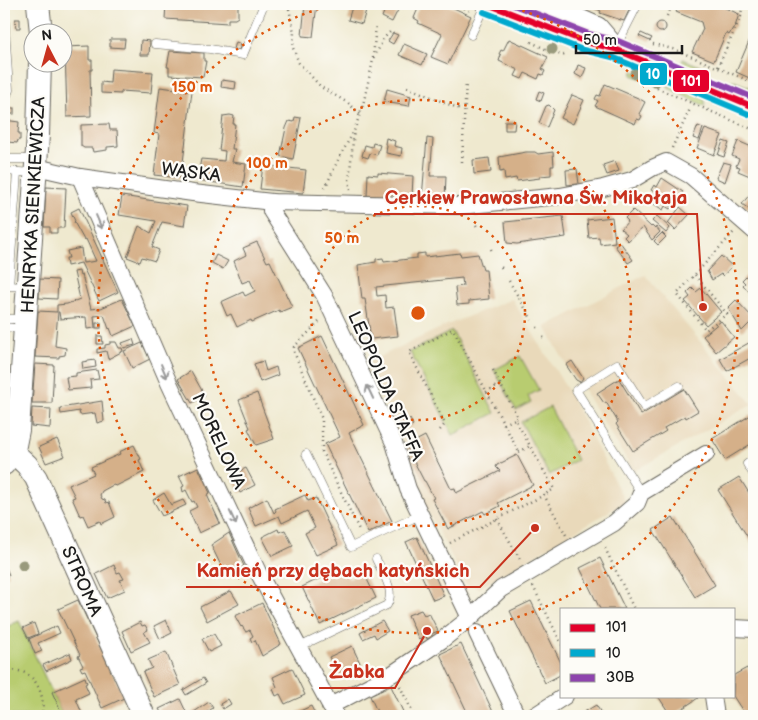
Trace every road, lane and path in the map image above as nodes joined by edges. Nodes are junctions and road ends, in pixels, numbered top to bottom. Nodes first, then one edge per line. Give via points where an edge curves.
1 (38, 4) edge
2 (264, 4) edge
3 (288, 4) edge
4 (542, 4) edge
5 (638, 4) edge
6 (673, 4) edge
7 (734, 4) edge
8 (493, 6) edge
9 (4, 11) edge
10 (667, 16) dead end
11 (40, 22) edge
12 (376, 24) dead end
13 (392, 30) dead end
14 (471, 34) dead end
15 (651, 43) dead end
16 (155, 44) dead end
17 (615, 49) junction
18 (373, 60) junction
19 (718, 68) junction
20 (39, 72) edge
21 (466, 82) dead end
22 (754, 83) edge
23 (652, 86) dead end
24 (407, 87) dead end
25 (4, 95) edge
26 (754, 107) edge
27 (460, 109) dead end
28 (690, 109) dead end
29 (360, 114) junction
30 (754, 130) edge
31 (354, 131) junction
32 (669, 155) junction
33 (4, 158) edge
34 (462, 162) dead end
35 (31, 168) junction
36 (4, 171) edge
37 (80, 177) junction
38 (323, 191) dead end
39 (351, 192) dead end
40 (272, 202) junction
41 (749, 227) edge
42 (695, 276) junction
43 (509, 281) dead end
44 (331, 310) junction
45 (4, 319) edge
46 (532, 320) dead end
47 (18, 325) edge
48 (536, 327) dead end
49 (539, 331) dead end
50 (493, 370) dead end
51 (500, 384) junction
52 (679, 386) dead end
53 (486, 392) junction
54 (515, 419) junction
55 (504, 424) junction
56 (440, 430) dead end
57 (530, 446) junction
58 (306, 454) dead end
59 (706, 454) dead end
60 (8, 458) edge
61 (754, 459) edge
62 (754, 475) edge
63 (641, 493) junction
64 (544, 495) junction
65 (420, 515) junction
66 (498, 519) junction
67 (446, 536) dead end
68 (568, 539) dead end
69 (364, 541) junction
70 (605, 548) dead end
71 (376, 559) dead end
72 (523, 566) dead end
73 (532, 583) dead end
74 (634, 608) edge
75 (470, 618) junction
76 (736, 628) edge
77 (754, 628) edge
78 (477, 634) dead end
79 (560, 641) edge
80 (299, 647) junction
81 (4, 670) edge
82 (562, 698) edge
83 (713, 698) edge
84 (333, 711) edge
85 (41, 716) edge
86 (142, 716) edge
87 (517, 716) edge
88 (534, 716) edge
89 (716, 716) edge

1 - 11 street
2 - 16 lane via 243,55 210,48
3 - 29 path via 294,32 293,48 299,63 321,86
4 - 17 street via 597,28
5 - 17 lane
6 - 10 path
7 - 19 path via 742,7 740,16
8 - 14 lane
8 - 17 street via 586,42
9 - 25 lane via 9,90
12 - 18 path
13 - 18 path
15 - 19 path
17 - 26 street
18 - 29 path
19 - 22 path
20 - 35 street, HENRYKA SIENKIEWICZA
21 - 34 path
23 - 30 path
24 - 27 path
28 - 32 path
29 - 31 path
31 - 38 path
31 - 39 path via 349,181
32 - 40 street, WĄSKA via 632,180 560,196 459,206
32 - 41 street
33 - 35 lane
35 - 36 lane
35 - 37 street, WĄSKA
35 - 47 street, HENRYKA SIENKIEWICZA via 28,287
37 - 40 street, WĄSKA
37 -> 80 street, MORELOWA via 169,383 258,572
40 - 44 street, LEOPOLDA STAFFA via 271,211
41 - 42 path
42 - 42 path via 676,294 706,330 727,314
43 - 46 path
65 -> 44 street, LEOPOLDA STAFFA via 391,436
44 - 69 path via 294,347 294,352 322,419 322,452
45 - 47 lane
47 - 60 street, HENRYKA SIENKIEWICZA via 18,430 16,445
48 - 49 path
50 - 51 path
51 - 53 path
51 - 54 path via 518,418
52 - 63 lane via 644,407 617,364 576,390
53 - 55 path
53 - 56 path via 453,329 409,352 445,424
54 - 55 path
54 - 57 path
55 - 57 path via 519,453
57 - 64 path via 554,489
58 - 69 lane via 351,547
59 - 63 street
60 - 86 street, STROMA via 27,465 36,478
61 - 62 lane via 747,464
63 - 75 street via 638,503 614,523 501,589
64 - 66 path
64 - 68 path
65 - 69 lane
65 - 75 street, LEOPOLDA STAFFA
66 - 67 path via 450,543
66 - 72 path
70 - 74 path
71 - 80 lane via 390,589 388,605
73 - 79 path
75 - 84 street via 392,674
76 - 77 street
78 - 87 street
80 - 84 street, MORELOWA
81 - 85 path via 29,675 38,686 44,709
82 - 88 street
83 - 89 street

